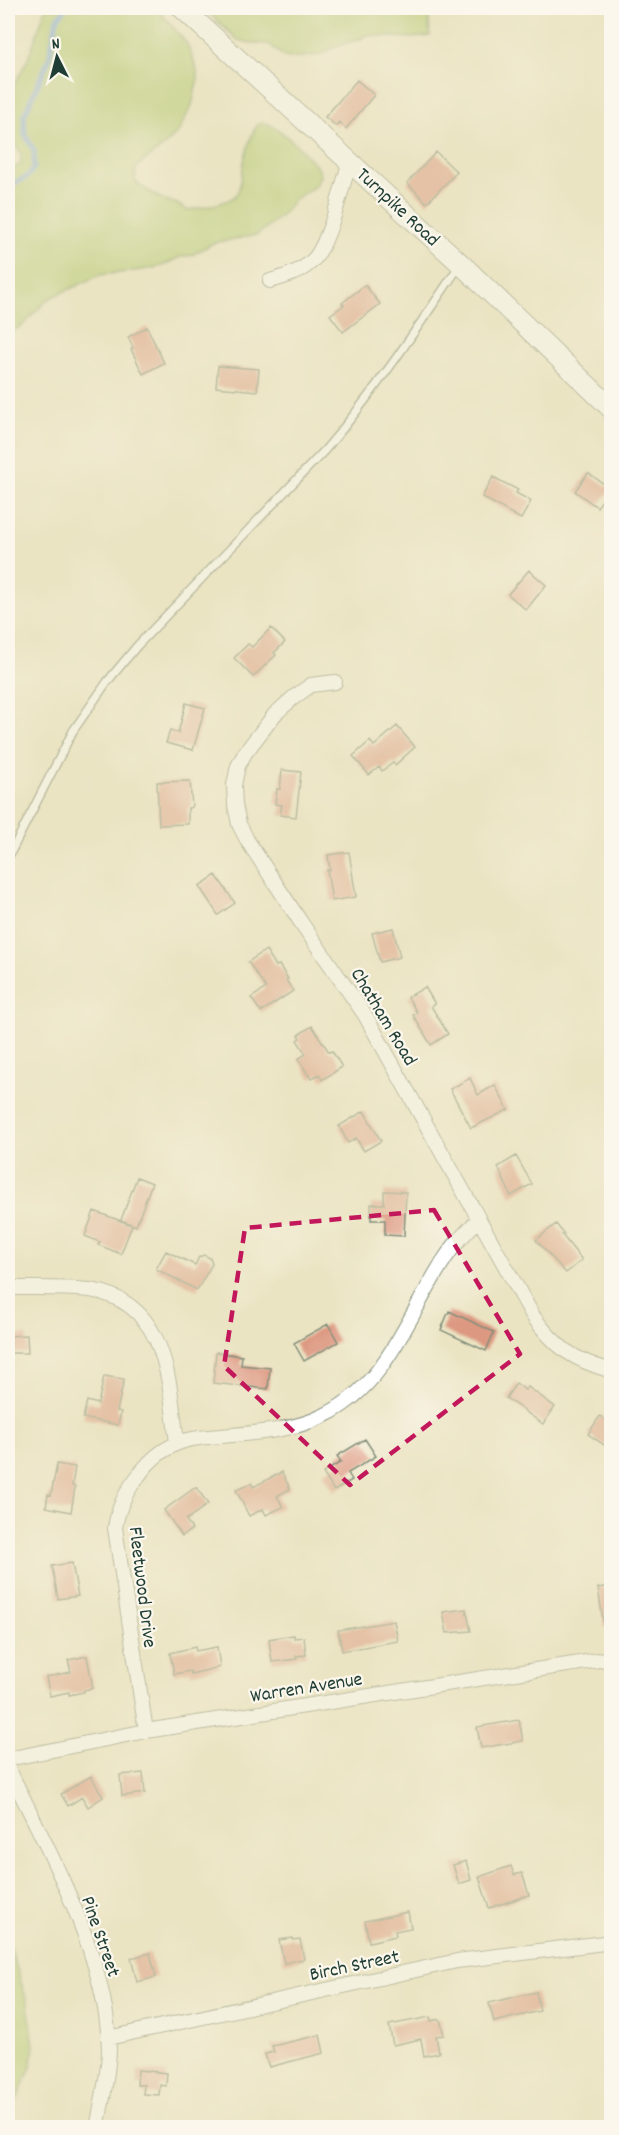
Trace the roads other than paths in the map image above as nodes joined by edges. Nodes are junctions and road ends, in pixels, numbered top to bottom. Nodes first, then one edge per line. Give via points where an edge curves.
1 (182, 8) edge
2 (350, 161) junction
3 (461, 264) junction
4 (270, 281) dead end
5 (612, 409) edge
6 (335, 682) dead end
7 (8, 858) edge
8 (479, 1219) junction
9 (8, 1288) edge
10 (612, 1371) edge
11 (177, 1443) junction
12 (612, 1658) edge
13 (146, 1731) junction
14 (8, 1759) edge
15 (8, 1768) edge
16 (612, 1942) edge
17 (108, 2038) junction
18 (97, 2127) edge

1 - 2 main road, Turnpike Road
2 - 3 main road, Turnpike Road
2 - 4 street via 319,252 299,270
3 - 5 main road, Turnpike Road
3 - 7 lane via 350,421 107,682 73,731
6 - 8 street, Chatham Road via 311,685 293,698 275,714 245,753 234,785 239,824 365,1015
8 - 10 street, Chatham Road via 548,1337 588,1364
8 - 11 street, Fleetwood Drive via 446,1256 390,1355 345,1403 298,1425
9 - 11 street via 101,1293 121,1300 140,1316 153,1332 165,1361
11 - 13 street, Fleetwood Drive via 155,1457 135,1480 120,1503 115,1528
12 - 13 street, Warren Avenue
13 - 14 street, Warren Avenue
15 - 17 street, Pine Street via 56,1865 84,1936 100,1987
16 - 17 street, Birch Street via 457,1961
17 - 18 street, Pine Street via 108,2065

